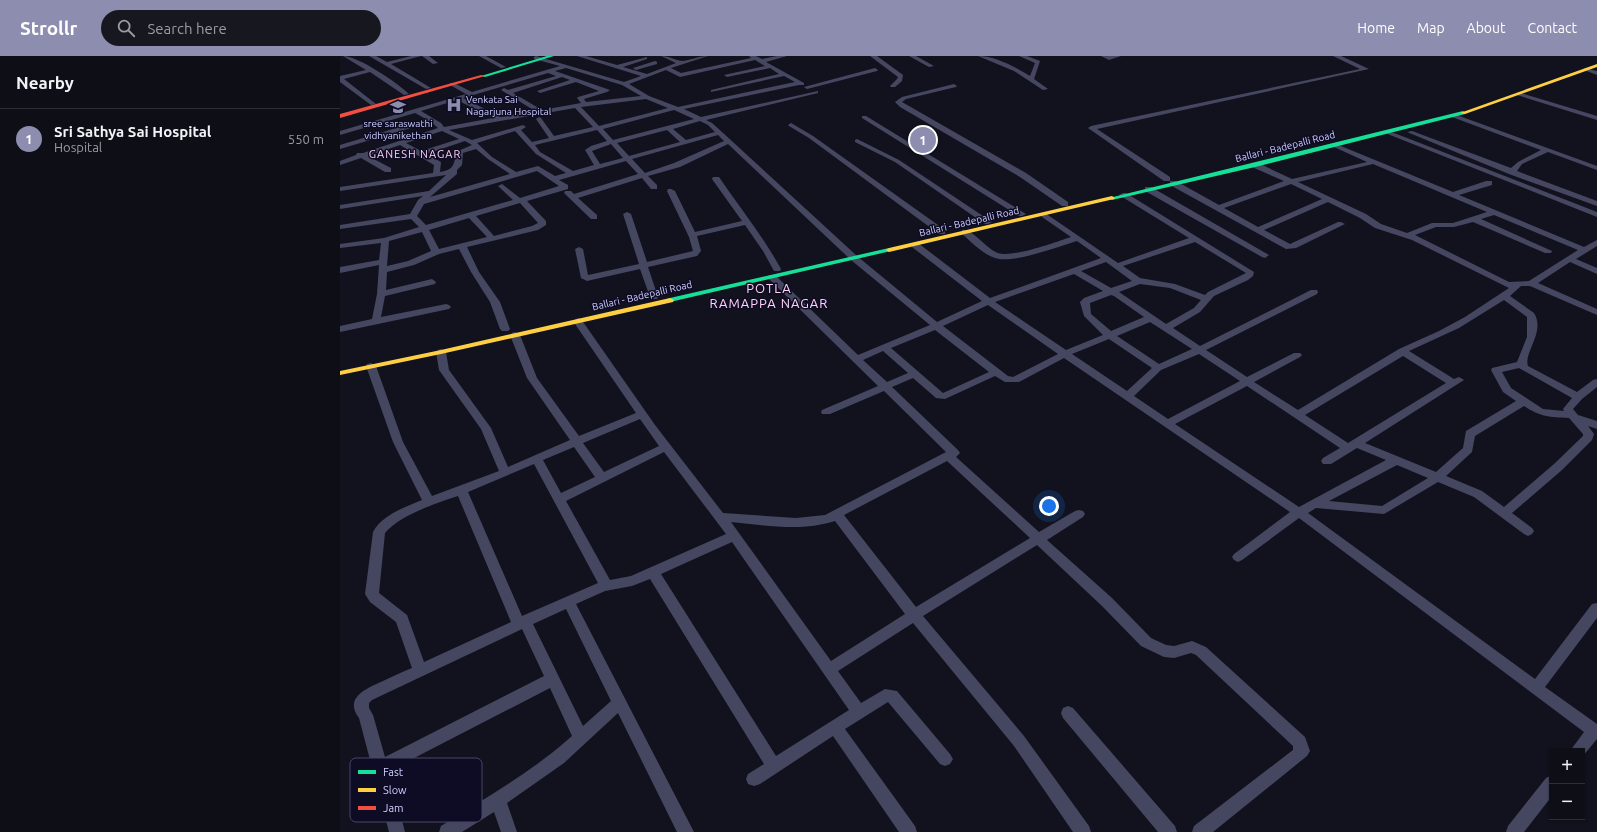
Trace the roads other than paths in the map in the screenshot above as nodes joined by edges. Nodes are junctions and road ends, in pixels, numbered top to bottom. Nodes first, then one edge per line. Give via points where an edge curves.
1 (346, 56) edge
2 (372, 56) edge
3 (418, 56) edge
4 (425, 56) edge
5 (484, 56) edge
6 (552, 56) edge
7 (581, 56) edge
8 (606, 56) edge
9 (664, 56) edge
10 (705, 56) edge
11 (784, 56) edge
12 (912, 56) edge
13 (981, 56) edge
14 (1022, 56) edge
15 (1104, 56) edge
16 (1118, 56) edge
17 (1336, 56) edge
18 (540, 58) edge
19 (645, 58) dead end
20 (757, 58) edge
21 (876, 58) edge
22 (885, 58) dead end
23 (594, 60) junction
24 (617, 60) dead end
25 (1597, 61) edge
26 (655, 62) dead end
27 (435, 63) dead end
28 (606, 63) junction
29 (681, 63) junction
30 (386, 64) junction
31 (1597, 65) edge
32 (566, 66) junction
33 (772, 66) junction
34 (931, 66) dead end
35 (503, 67) junction
36 (617, 67) junction
37 (666, 68) junction
38 (1586, 69) junction
39 (371, 70) junction
40 (630, 70) junction
41 (875, 70) dead end
42 (548, 71) junction
43 (1597, 73) edge
44 (785, 74) junction
45 (727, 75) dead end
46 (561, 76) junction
47 (647, 76) junction
48 (340, 78) edge
49 (607, 79) junction
50 (577, 80) junction
51 (1031, 80) junction
52 (538, 83) junction
53 (800, 83) junction
54 (452, 84) junction
55 (589, 84) junction
56 (624, 85) junction
57 (498, 86) junction
58 (893, 86) dead end
59 (954, 86) dead end
60 (807, 87) junction
61 (428, 88) junction
62 (579, 88) dead end
63 (1045, 88) dead end
64 (549, 89) junction
65 (713, 90) dead end
66 (540, 91) dead end
67 (605, 91) junction
68 (508, 92) junction
69 (406, 94) junction
70 (471, 94) junction
71 (1519, 94) junction
72 (647, 97) junction
73 (458, 98) junction
74 (585, 105) junction
75 (577, 106) junction
76 (371, 107) junction
77 (676, 109) junction
78 (415, 110) junction
79 (340, 114) edge
80 (382, 115) dead end
81 (540, 115) junction
82 (1454, 116) junction
83 (864, 117) dead end
84 (1596, 117) edge
85 (388, 118) junction
86 (500, 119) junction
87 (431, 120) junction
88 (700, 120) junction
89 (791, 125) dead end
90 (598, 128) junction
91 (668, 128) junction
92 (442, 129) junction
93 (1387, 132) junction
94 (1410, 132) dead end
95 (340, 134) edge
96 (720, 134) junction
97 (553, 138) junction
98 (857, 141) dead end
99 (471, 142) junction
100 (612, 142) junction
101 (727, 142) junction
102 (685, 143) junction
103 (401, 144) junction
104 (530, 144) junction
105 (1336, 146) junction
106 (342, 147) edge
107 (1547, 150) junction
108 (419, 154) junction
109 (362, 156) junction
110 (628, 158) junction
111 (1374, 162) junction
112 (340, 163) edge
113 (599, 166) junction
114 (1255, 166) junction
115 (1597, 168) edge
116 (388, 170) dead end
117 (451, 172) junction
118 (1512, 172) junction
119 (436, 174) junction
120 (572, 174) junction
121 (515, 175) junction
122 (643, 175) junction
123 (553, 179) junction
124 (716, 179) dead end
125 (1170, 181) junction
126 (1290, 182) junction
127 (1489, 183) dead end
128 (502, 186) dead end
129 (654, 187) dead end
130 (562, 188) junction
131 (340, 189) edge
132 (1148, 189) junction
133 (671, 191) dead end
134 (430, 193) junction
135 (1452, 194) junction
136 (1124, 195) junction
137 (572, 197) junction
138 (1328, 199) junction
139 (520, 200) junction
140 (421, 202) junction
141 (1065, 204) junction
142 (1597, 204) edge
143 (340, 207) edge
144 (1218, 208) junction
145 (1493, 212) junction
146 (627, 214) dead end
147 (1022, 214) junction
148 (470, 215) junction
149 (1045, 215) junction
150 (1597, 215) edge
151 (413, 216) junction
152 (594, 217) dead end
153 (1473, 219) junction
154 (747, 222) junction
155 (988, 222) junction
156 (1341, 224) dead end
157 (340, 227) edge
158 (425, 229) junction
159 (1257, 230) junction
160 (942, 232) junction
161 (965, 232) junction
162 (1539, 232) junction
163 (383, 233) junction
164 (692, 235) junction
165 (1409, 235) junction
166 (492, 238) junction
167 (1078, 238) junction
168 (1195, 239) junction
169 (1521, 240) junction
170 (1597, 242) edge
171 (915, 244) junction
172 (340, 246) edge
173 (462, 246) junction
174 (579, 249) dead end
175 (1584, 250) junction
176 (1548, 251) dead end
177 (436, 252) junction
178 (1265, 255) dead end
179 (851, 256) junction
180 (1107, 259) junction
181 (1570, 259) junction
182 (383, 266) junction
183 (644, 266) junction
184 (1116, 266) junction
185 (340, 270) edge
186 (1074, 270) junction
187 (1597, 271) edge
188 (775, 273) junction
189 (1140, 281) junction
190 (432, 282) dead end
191 (1531, 283) junction
192 (1518, 284) junction
193 (1112, 291) junction
194 (1314, 292) dead end
195 (381, 294) junction
196 (1503, 295) junction
197 (654, 297) junction
198 (1206, 299) junction
199 (988, 301) junction
200 (1597, 303) edge
201 (446, 308) dead end
202 (1588, 308) junction
203 (1597, 312) edge
204 (1151, 318) junction
205 (376, 321) junction
206 (578, 321) junction
207 (936, 326) junction
208 (340, 328) edge
209 (1166, 328) junction
210 (505, 329) junction
211 (515, 335) junction
212 (1110, 335) junction
213 (885, 348) junction
214 (1200, 350) junction
215 (1402, 351) junction
216 (441, 352) junction
217 (1064, 354) junction
218 (1297, 355) dead end
219 (856, 359) junction
220 (1522, 364) junction
221 (340, 365) edge
222 (372, 366) junction
223 (1159, 368) junction
224 (996, 372) junction
225 (340, 373) edge
226 (914, 374) junction
227 (1246, 382) junction
228 (1597, 382) edge
229 (884, 387) junction
230 (1126, 396) junction
231 (1578, 397) junction
232 (1524, 401) junction
233 (826, 412) dead end
234 (642, 414) junction
235 (1297, 414) junction
236 (1573, 416) junction
237 (1168, 423) junction
238 (1597, 425) edge
239 (575, 441) junction
240 (1352, 445) junction
241 (666, 447) junction
242 (948, 456) junction
243 (537, 459) junction
244 (1396, 460) junction
245 (1326, 461) dead end
246 (505, 472) junction
247 (1438, 477) junction
248 (602, 478) junction
249 (462, 491) junction
250 (559, 499) junction
251 (429, 503) junction
252 (1314, 504) junction
253 (1299, 512) junction
254 (1078, 514) dead end
255 (1505, 514) junction
256 (838, 516) junction
257 (720, 517) junction
258 (1528, 531) dead end
259 (734, 536) junction
260 (1037, 539) junction
261 (1238, 557) dead end
262 (653, 573) junction
263 (606, 585) junction
264 (568, 601) junction
265 (1597, 608) edge
266 (914, 615) junction
267 (522, 622) junction
268 (420, 670) junction
269 (828, 670) junction
270 (553, 679) junction
271 (1536, 688) junction
272 (620, 702) junction
273 (858, 711) junction
274 (1068, 713) dead end
275 (835, 726) junction
276 (1595, 731) edge
277 (581, 738) junction
278 (1581, 748) edge
279 (377, 758) edge
280 (399, 758) edge
281 (945, 759) dead end
282 (774, 766) junction
283 (754, 779) dead end
284 (1549, 788) edge
285 (498, 800) junction
286 (482, 810) edge
287 (394, 822) edge
288 (463, 822) edge
289 (397, 832) edge
290 (447, 832) edge
291 (509, 832) edge
292 (686, 832) edge
293 (909, 832) edge
294 (1083, 832) edge
295 (1169, 832) edge
296 (1200, 832) edge
297 (1514, 832) edge

1 - 39 street
2 - 30 street
3 - 30 street
4 - 27 street
5 - 35 street
6 - 18 highway
7 - 23 street
8 - 23 street
9 - 29 street
10 - 29 street
11 - 20 street
12 - 34 street
13 - 51 street via 1016,70
14 - 51 street via 1038,62
15 - 16 street
17 - 125 street via 1366,69 1091,128
18 - 32 street
18 - 35 highway
18 - 54 highway
19 - 36 street
20 - 33 street
20 - 37 street via 680,75
21 - 22 street
21 - 58 street via 901,76
23 - 28 street
24 - 28 street
25 - 125 highway, Ballari - Badepalli Road via 1443,114
26 - 40 street
28 - 36 street
29 - 37 street
30 - 61 street
31 - 38 highway, Ballari - Badepalli Road
32 - 42 street
32 - 49 street
33 - 44 street
33 - 45 street
35 - 61 highway
36 - 40 street
37 - 47 street
38 - 43 street
38 - 71 highway, Ballari - Badepalli Road
39 - 48 street
39 - 69 street
40 - 47 street
41 - 60 street
42 - 46 street
42 - 57 street
44 - 53 street
44 - 65 street
46 - 50 street
46 - 52 street
47 - 56 street
48 - 76 street
49 - 55 street
49 - 56 street
50 - 55 street
50 - 64 street
51 - 63 street
52 - 64 street
52 - 68 street
53 - 60 street
53 - 77 street
54 - 70 street
54 - 76 highway
55 - 62 street
55 - 67 street
56 - 67 street
56 - 72 street
57 - 68 street
57 - 70 street
59 - 141 street via 904,98 898,102 1023,175
60 - 88 street via 819,93
61 - 69 highway
64 - 66 street
67 - 74 street via 580,98
68 - 81 street
69 - 76 highway
70 - 73 street
71 - 82 highway, Ballari - Badepalli Road
71 - 84 street
72 - 74 street
72 - 77 street
73 - 78 street
73 - 86 street
74 - 75 street
75 - 81 street
75 - 90 street
76 - 79 highway
77 - 88 street
77 - 90 street
78 - 85 street
78 - 87 street
80 - 85 street
81 - 86 street
81 - 97 street
82 - 93 highway, Ballari - Badepalli Road
82 - 107 street
83 - 147 street
85 - 95 street
86 - 92 street
87 - 92 street
87 - 106 street
88 - 91 street
88 - 96 street via 710,124
89 - 160 street
90 - 97 street
90 - 100 street
91 - 100 street
91 - 102 street
92 - 99 street
92 - 103 street
93 - 105 highway, Ballari - Badepalli Road
93 - 150 street
94 - 118 street
96 - 101 street
96 - 102 street
97 - 104 street
98 - 155 street via 897,162
99 - 104 street via 520,128
99 - 108 street
99 - 117 street via 460,152 458,165
99 - 121 street
100 - 110 street
100 - 113 street via 588,150
101 - 122 street via 677,165
101 - 179 street
102 - 110 street
103 - 108 street
103 - 109 street
104 - 120 street via 538,153
105 - 111 street
105 - 114 highway, Ballari - Badepalli Road
106 - 109 street
107 - 115 street
107 - 118 street via 1518,164
108 - 119 street via 438,164
109 - 112 street
109 - 116 street
110 - 113 street
110 - 122 street
111 - 126 street
111 - 135 street
113 - 120 street
114 - 125 highway, Ballari - Badepalli Road
114 - 126 street
117 - 119 street
117 - 134 street via 454,172
118 - 142 street
119 - 131 street
120 - 123 street
121 - 123 street via 538,168
121 - 140 street
122 - 129 street
122 - 137 street
123 - 130 street via 566,187
124 - 154 street
125 - 132 highway, Ballari - Badepalli Road
125 - 141 highway, Ballari - Badepalli Road
125 - 144 street
126 - 138 street
126 - 144 street
127 - 135 street
128 - 139 street
130 - 137 street
130 - 139 street
132 - 136 highway, Ballari - Badepalli Road
132 - 178 street
133 - 164 street
134 - 140 street
134 - 143 street
135 - 145 street
136 - 149 highway, Ballari - Badepalli Road
136 - 168 street
137 - 152 street
138 - 159 street
138 - 165 street via 1378,226
139 - 148 street
139 - 166 street via 543,223 535,228
140 - 151 street
141 - 147 highway, Ballari - Badepalli Road
144 - 159 street
145 - 153 street
145 - 162 street
146 - 183 street
147 - 155 highway, Ballari - Badepalli Road
148 - 158 street
148 - 166 street
149 - 161 highway, Ballari - Badepalli Road
149 - 167 street
151 - 158 street
151 - 163 street
153 - 165 street via 1454,225 1435,225
153 - 169 street
154 - 164 street
154 - 188 street
155 - 160 highway, Ballari - Badepalli Road
156 - 159 street via 1291,247
157 - 163 street
158 - 163 street
158 - 177 street
160 - 179 highway, Ballari - Badepalli Road
161 - 167 street via 999,257 1030,252
161 - 171 highway, Ballari - Badepalli Road
162 - 169 street
162 - 175 street
163 - 172 street
163 - 182 street
164 - 183 street via 696,253
165 - 192 street via 1501,282 1508,285
166 - 173 street
167 - 180 street
168 - 184 street
168 - 198 street via 1250,273 1210,294
169 - 176 street
170 - 175 street
171 - 179 highway, Ballari - Badepalli Road
171 - 199 street
173 - 177 street
173 - 210 street via 495,302
174 - 183 street via 586,278
175 - 181 street
177 - 182 street via 411,263
179 - 188 highway, Ballari - Badepalli Road
179 - 207 street
180 - 184 street
180 - 186 street
181 - 187 street
181 - 191 street
182 - 185 street
182 - 195 street
183 - 197 street
184 - 189 street
186 - 193 street via 1102,288
186 - 199 street
188 - 197 highway, Ballari - Badepalli Road
188 - 206 highway, Ballari - Badepalli Road
188 - 219 street
189 - 193 street
189 - 198 street via 1172,286
190 - 195 street
191 - 192 street
191 - 202 street
192 - 196 street
193 - 204 street
193 - 212 street via 1085,302 1089,316
194 - 214 street
195 - 205 street
196 - 215 street via 1467,321
196 - 220 street via 1532,317 1532,337
197 - 210 highway, Ballari - Badepalli Road
198 - 209 street via 1197,310
199 - 207 street
199 - 217 street
200 - 202 street
201 - 205 street
202 - 203 street
204 - 209 street
204 - 212 street
205 - 208 street
206 - 211 highway, Ballari - Badepalli Road
206 - 234 street
207 - 213 street
207 - 224 street
209 - 214 street
210 - 221 highway, Ballari - Badepalli Road
211 - 216 highway, Ballari - Badepalli Road
211 - 239 street via 532,378
212 - 217 street
212 - 223 street
213 - 219 street
213 - 226 street
214 - 223 street
214 - 227 street
215 - 235 street
215 - 240 street via 1456,382
216 - 222 highway, Ballari - Badepalli Road
216 - 246 street via 444,370 486,428
217 - 224 street via 1015,380 1005,379
217 - 230 street
218 - 227 street
219 - 229 street
220 - 231 street via 1528,371
220 - 232 street via 1496,371 1505,388
222 - 225 highway, Ballari - Badepalli Road
222 - 251 street via 398,442
223 - 230 street
224 - 226 street via 942,396 937,396
226 - 229 street
227 - 235 street
227 - 237 street
228 - 231 street
229 - 233 street
229 - 242 street via 954,453
230 - 237 street
231 - 236 street via 1568,409
232 - 236 street via 1545,413
232 - 247 street via 1470,434 1468,450
234 - 239 street
234 - 241 street
235 - 240 street
236 - 238 street
236 - 255 street via 1588,432 1588,438
237 - 253 street
239 - 243 street
239 - 248 street
240 - 244 street
240 - 245 street
241 - 248 street
241 - 257 street
242 - 256 street via 836,514
242 - 260 street
243 - 246 street
243 - 250 street
244 - 247 street
244 - 252 street
246 - 249 street
247 - 252 street via 1384,510
247 - 255 street via 1478,494
248 - 250 street
249 - 251 street
249 - 267 street
250 - 263 street
251 - 268 street via 397,516 381,528 372,594 402,619
252 - 253 street
253 - 261 street
253 - 271 street
254 - 260 street
255 - 258 street
256 - 257 street via 826,521 808,523
256 - 266 street
257 - 259 street
259 - 262 street
259 - 269 street
260 - 266 street
260 - 296 street via 1107,602 1146,642 1164,651 1174,652 1192,647 1201,652 1300,742 1302,751 1298,756
262 - 263 street via 632,581
262 - 282 street
263 - 264 street
264 - 267 street
264 - 272 street
265 - 271 street
266 - 269 street
266 - 294 street via 1019,741
267 - 268 street
267 - 270 street
268 - 279 street via 367,695 362,701 362,710 366,715
269 - 273 street
270 - 277 street
270 - 280 street
271 - 276 street
272 - 277 street
272 - 292 street
273 - 275 street
273 - 281 street via 882,696 892,696
274 - 295 street
275 - 282 street
275 - 293 street
276 - 278 street
277 - 285 street via 559,758
282 - 283 street
284 - 297 street
285 - 286 street
285 - 291 street
287 - 289 street
288 - 290 street

